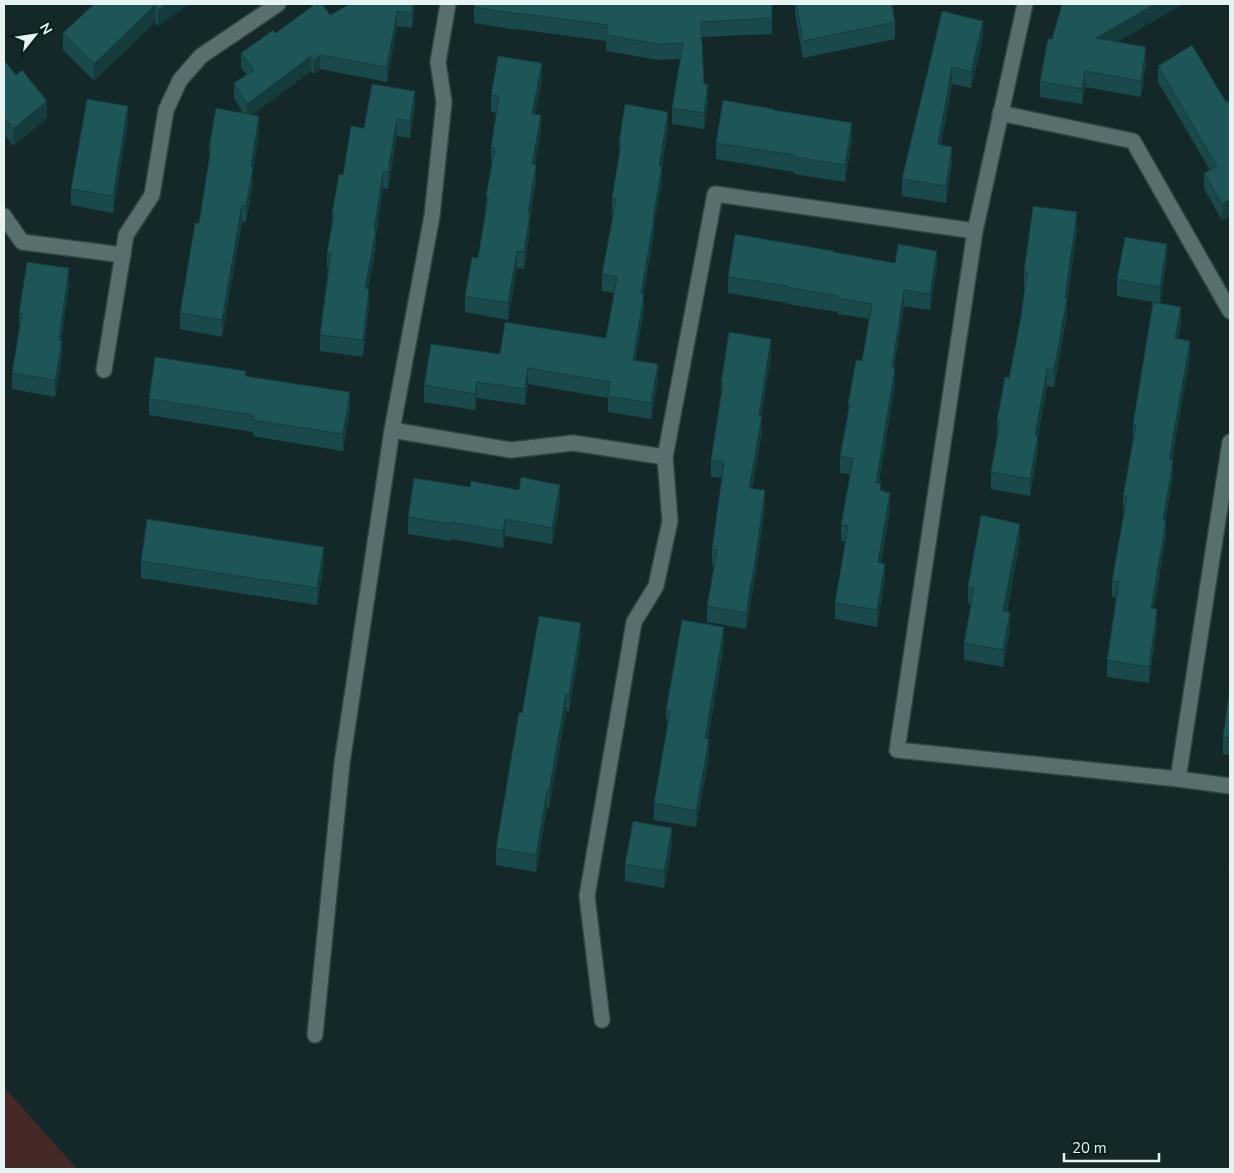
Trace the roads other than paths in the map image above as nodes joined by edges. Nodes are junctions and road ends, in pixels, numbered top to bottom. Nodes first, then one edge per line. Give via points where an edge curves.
1 (278, 4) edge
2 (448, 4) edge
3 (1025, 4) edge
4 (1000, 113) junction
5 (4, 216) edge
6 (975, 231) junction
7 (123, 255) junction
8 (1230, 311) edge
9 (104, 370) dead end
10 (392, 430) junction
11 (1230, 442) edge
12 (665, 457) junction
13 (1178, 779) junction
14 (1230, 786) edge
15 (602, 1020) dead end
16 (314, 1035) dead end

1 - 7 street via 201,56 180,80 166,110 152,194 126,235
2 - 10 street via 438,62 444,102 432,216
3 - 4 street
4 - 6 street
4 - 8 street via 1133,141
5 - 7 street via 22,242
6 - 12 street via 714,194
6 - 13 street via 896,750
7 - 9 street
10 - 12 street via 511,450 573,443
10 - 16 street via 342,763
11 - 13 street
12 - 15 street via 670,521 656,586 634,622 587,896
13 - 14 street

